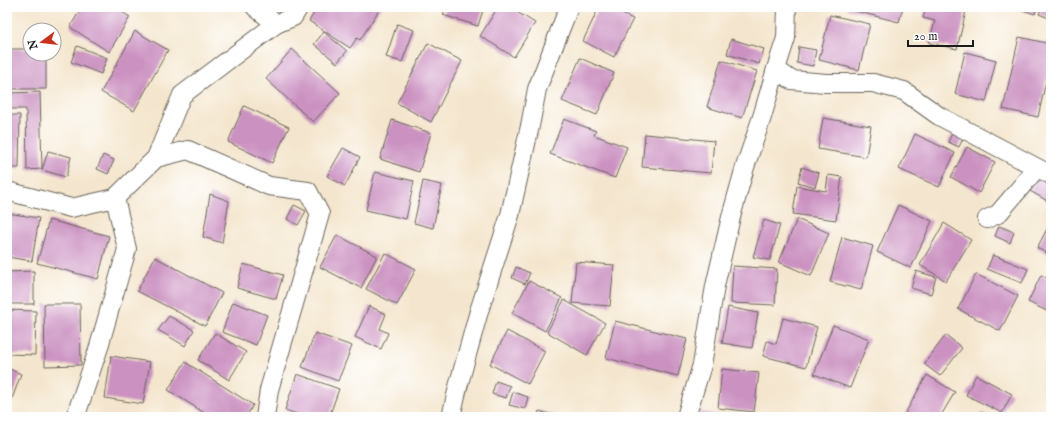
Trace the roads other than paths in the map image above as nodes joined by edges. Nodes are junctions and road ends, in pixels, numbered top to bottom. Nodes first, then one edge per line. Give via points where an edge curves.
1 (255, 7) edge
2 (299, 7) edge
3 (569, 7) edge
4 (787, 7) edge
5 (276, 24) junction
6 (776, 69) junction
7 (156, 158) junction
8 (1044, 171) edge
9 (7, 191) edge
10 (115, 198) junction
11 (987, 219) dead end
12 (76, 417) edge
13 (265, 417) edge
14 (451, 417) edge
15 (686, 417) edge

1 - 5 street
2 - 5 street via 293,16
3 - 14 street via 537,89 510,215 479,311
4 - 6 street via 786,38
5 - 7 street via 182,95
6 - 8 street via 791,80 872,83 904,92 939,116
6 - 15 street via 731,217 715,286 702,365
7 - 10 street
7 - 13 street via 188,150 269,186 308,191 320,214 269,390
8 - 11 street via 998,214
9 - 10 street via 71,208
10 - 12 street via 127,249

